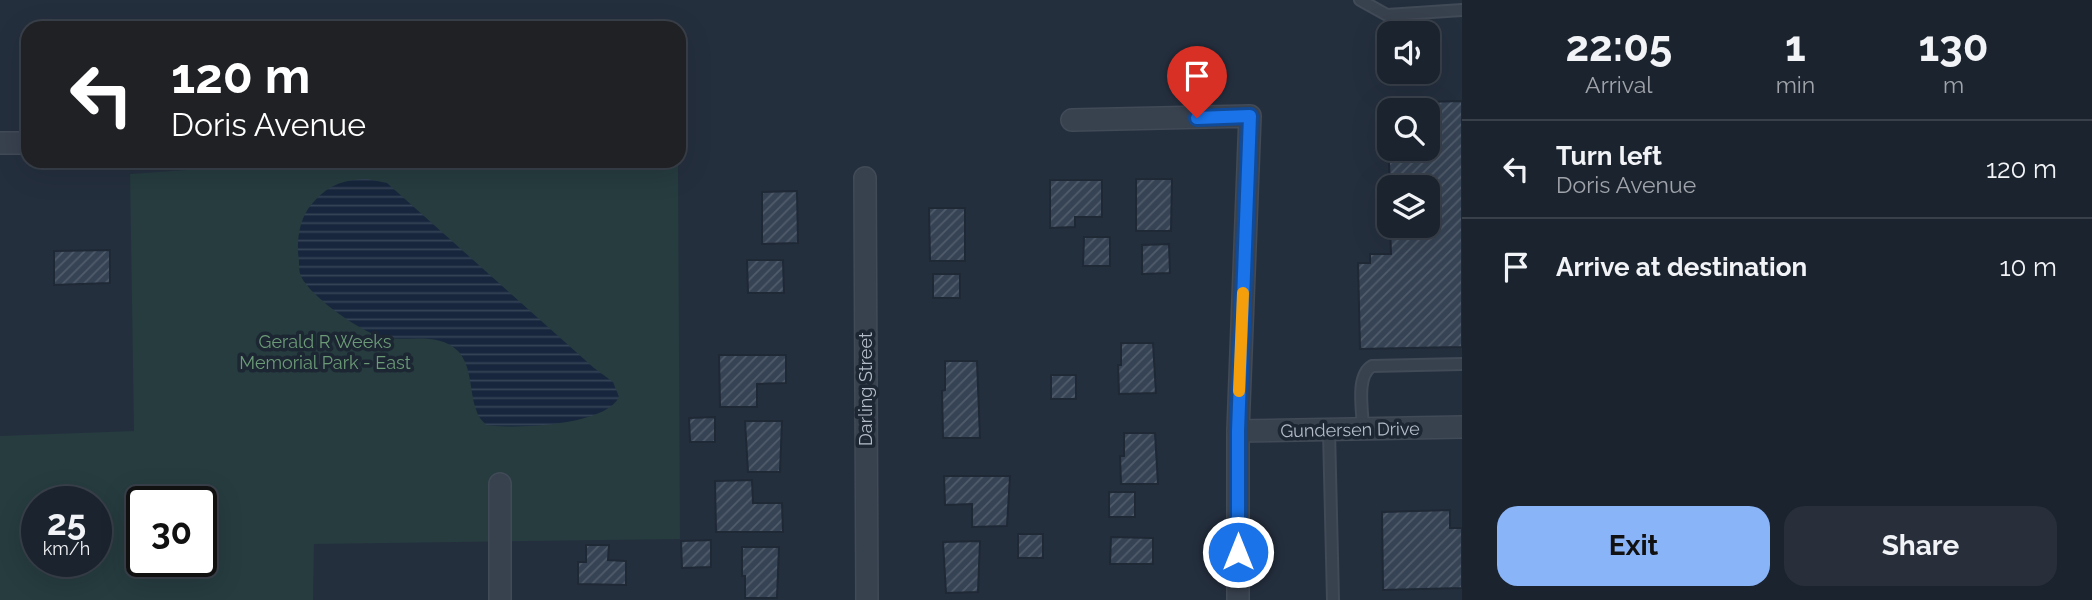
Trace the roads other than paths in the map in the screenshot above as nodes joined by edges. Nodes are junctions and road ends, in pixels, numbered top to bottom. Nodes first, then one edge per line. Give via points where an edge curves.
1 (1360, 0) edge
2 (1462, 10) edge
3 (1072, 120) dead end
4 (0, 143) edge
5 (21, 143) edge
6 (865, 178) dead end
7 (1462, 364) edge
8 (1462, 428) edge
9 (1363, 430) junction
10 (1238, 431) junction
11 (1329, 431) junction
12 (500, 484) dead end
13 (500, 600) edge
14 (866, 600) edge
15 (1238, 600) edge
16 (1332, 600) edge

1 - 2 lane via 1387,15
3 - 10 street via 1250,116
4 - 5 street
6 - 14 street, Darling Street
7 - 9 lane via 1367,369 1362,379
8 - 9 street, Gundersen Drive
9 - 11 street, Gundersen Drive
10 - 11 street, Gundersen Drive
10 - 15 street
11 - 16 lane
12 - 13 street

